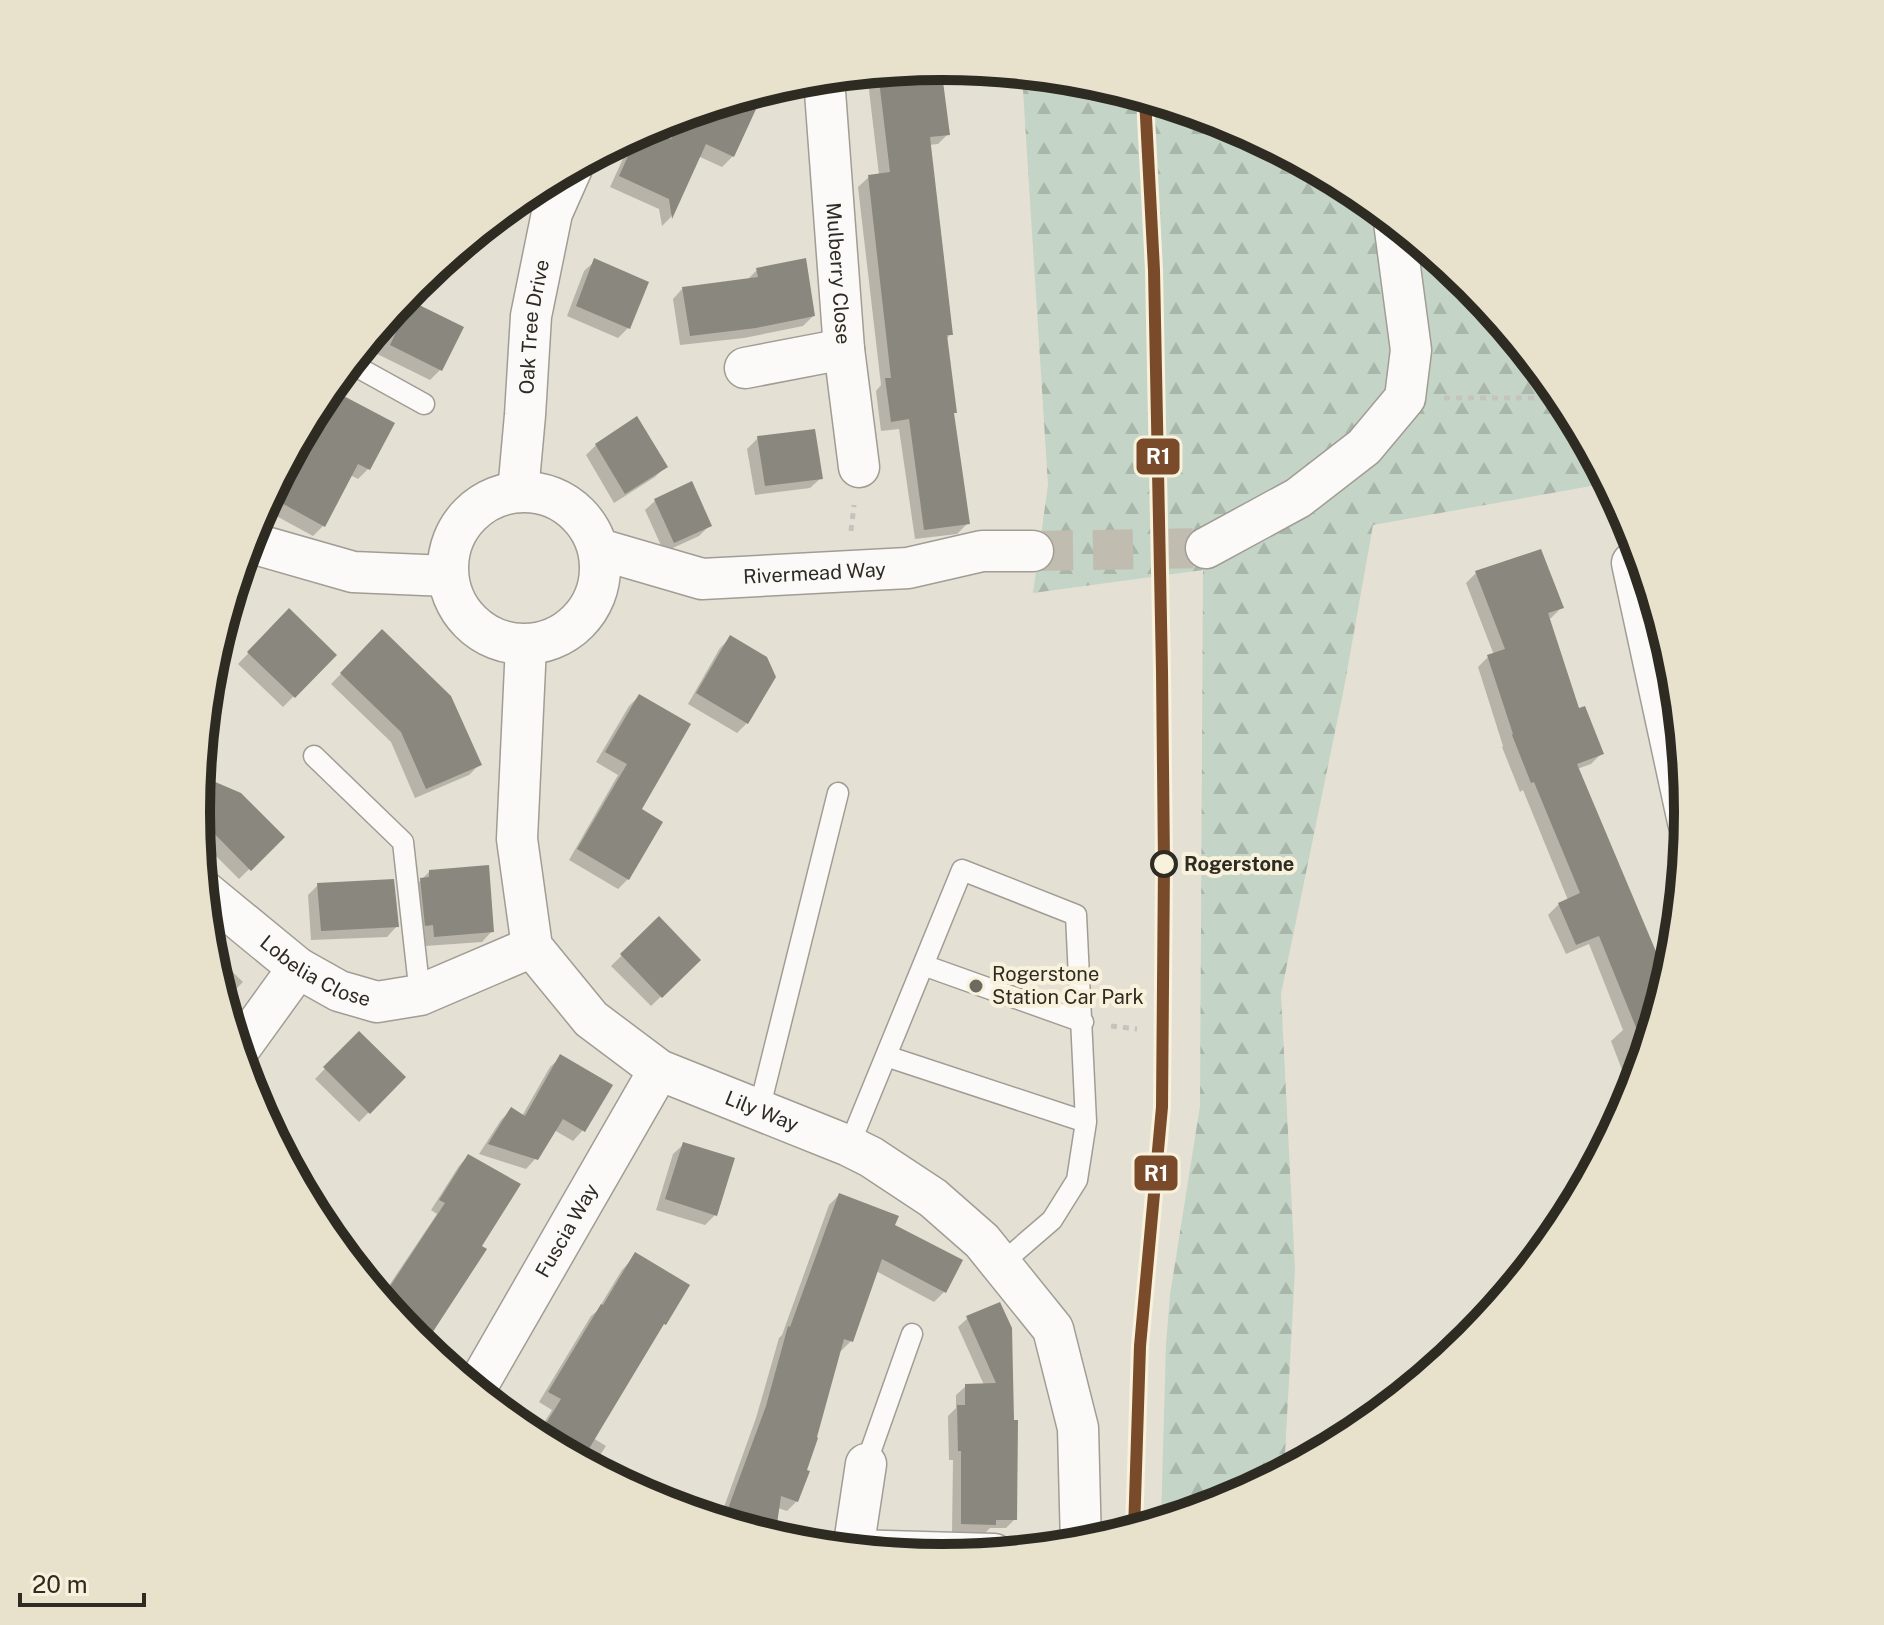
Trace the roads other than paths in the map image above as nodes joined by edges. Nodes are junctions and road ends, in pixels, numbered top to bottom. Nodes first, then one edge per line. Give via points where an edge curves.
1 (825, 90) edge
2 (564, 185) edge
3 (1396, 238) edge
4 (844, 349) junction
5 (360, 368) edge
6 (745, 368) dead end
7 (424, 404) dead end
8 (859, 467) road end
9 (518, 492) junction
10 (260, 545) edge
11 (1206, 548) tunnel mouth
12 (599, 549) junction
13 (1033, 551) tunnel mouth
14 (1634, 571) edge
15 (447, 576) junction
16 (526, 645) junction
17 (1671, 741) edge
18 (314, 756) dead end
19 (838, 793) dead end
20 (215, 900) edge
21 (532, 947) junction
22 (923, 965) junction
23 (298, 968) junction
24 (420, 995) junction
25 (1083, 1022) junction
26 (246, 1040) edge
27 (886, 1056) junction
28 (659, 1070) junction
29 (759, 1110) junction
30 (1086, 1122) junction
31 (849, 1146) junction
32 (1001, 1264) junction
33 (912, 1334) dead end
34 (480, 1381) edge
35 (866, 1464) joint
36 (1081, 1532) edge
37 (854, 1540) edge

1 - 4 street, Mulberry Close
2 - 9 street, Oak Tree Drive via 552,213 531,316
3 - 11 street via 1411,350 1405,398 1364,447 1298,498
4 - 6 street
4 - 8 street, Mulberry Close
5 - 7 lane
9 - 12 street via 555,498 576,511
9 - 15 street via 494,497 466,519 449,550
10 - 15 street via 353,572
12 - 13 street, Rivermead Way via 702,579 908,568 982,551
12 - 16 street via 600,582 594,601 571,629
14 - 17 street
15 - 16 street via 452,598 478,630 502,642
16 - 21 street via 517,839
18 - 24 lane via 403,842
19 - 29 lane
20 - 23 street, Lobelia Close
21 - 24 street, Lobelia Close
21 - 28 street, Lily Way via 591,1019
22 - 25 lane
22 - 25 lane via 962,870 1076,915
22 - 27 lane
23 - 24 street, Lobelia Close via 339,991 377,1002
23 - 26 street
25 - 30 lane
27 - 30 lane
27 - 31 lane
28 - 29 street, Lily Way
28 - 34 street, Fuscia Way
29 - 31 street, Lily Way
30 - 32 lane via 1077,1180 1052,1220
31 - 32 street, Lily Way via 933,1198
32 - 36 street, Lily Way via 1053,1329 1078,1428
33 - 35 lane
35 - 37 street

